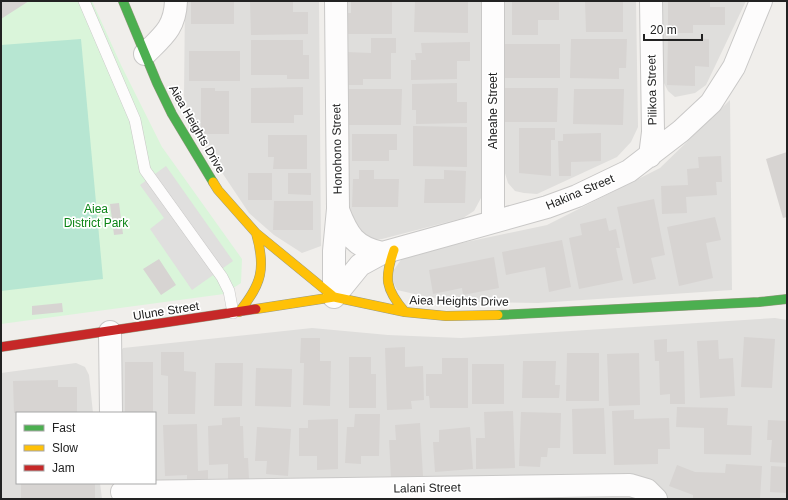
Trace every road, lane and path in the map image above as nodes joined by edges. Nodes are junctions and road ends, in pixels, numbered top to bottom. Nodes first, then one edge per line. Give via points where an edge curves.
1 (84, 1) edge
2 (123, 1) edge
3 (176, 1) edge
4 (336, 1) edge
5 (493, 1) edge
6 (651, 1) edge
7 (761, 1) edge
8 (145, 54) junction
9 (650, 156) junction
10 (338, 209) junction
11 (493, 222) junction
12 (256, 233) junction
13 (388, 252) junction
14 (334, 297) junction
15 (787, 299) edge
16 (236, 312) junction
17 (405, 312) junction
18 (110, 332) junction
19 (1, 347) edge
20 (111, 412) edge
21 (122, 491) edge
22 (656, 499) edge

1 - 16 lane via 136,120 145,170 222,277
2 - 8 street, Aiea Heights Drive
3 - 8 street via 176,14 172,24 165,35
4 - 10 street, Honohono Street
5 - 11 street, Aheahe Street
6 - 9 street, Pilikoa Street via 653,132
7 - 9 street, Hakina Street via 734,67 711,103
8 - 12 street, Aiea Heights Drive via 157,83 195,153 218,190
9 - 11 street, Hakina Street via 629,170 577,196
10 - 13 street via 345,229 354,241 367,250
10 - 14 street, Honohono Street via 334,251
11 - 13 street, Hakina Street
12 - 14 street, Aiea Heights Drive
12 - 16 street via 261,250 262,277 256,291
13 - 14 street, Hakina Street via 360,265
13 - 17 street via 387,287 392,298
14 - 16 street, Ulune Street
14 - 17 street, Aiea Heights Drive
15 - 17 street, Aiea Heights Drive via 536,314 446,316
16 - 18 street, Ulune Street
18 - 19 street, Ulune Street
18 - 20 street
21 - 22 street, Lalani Street via 630,485 647,490

